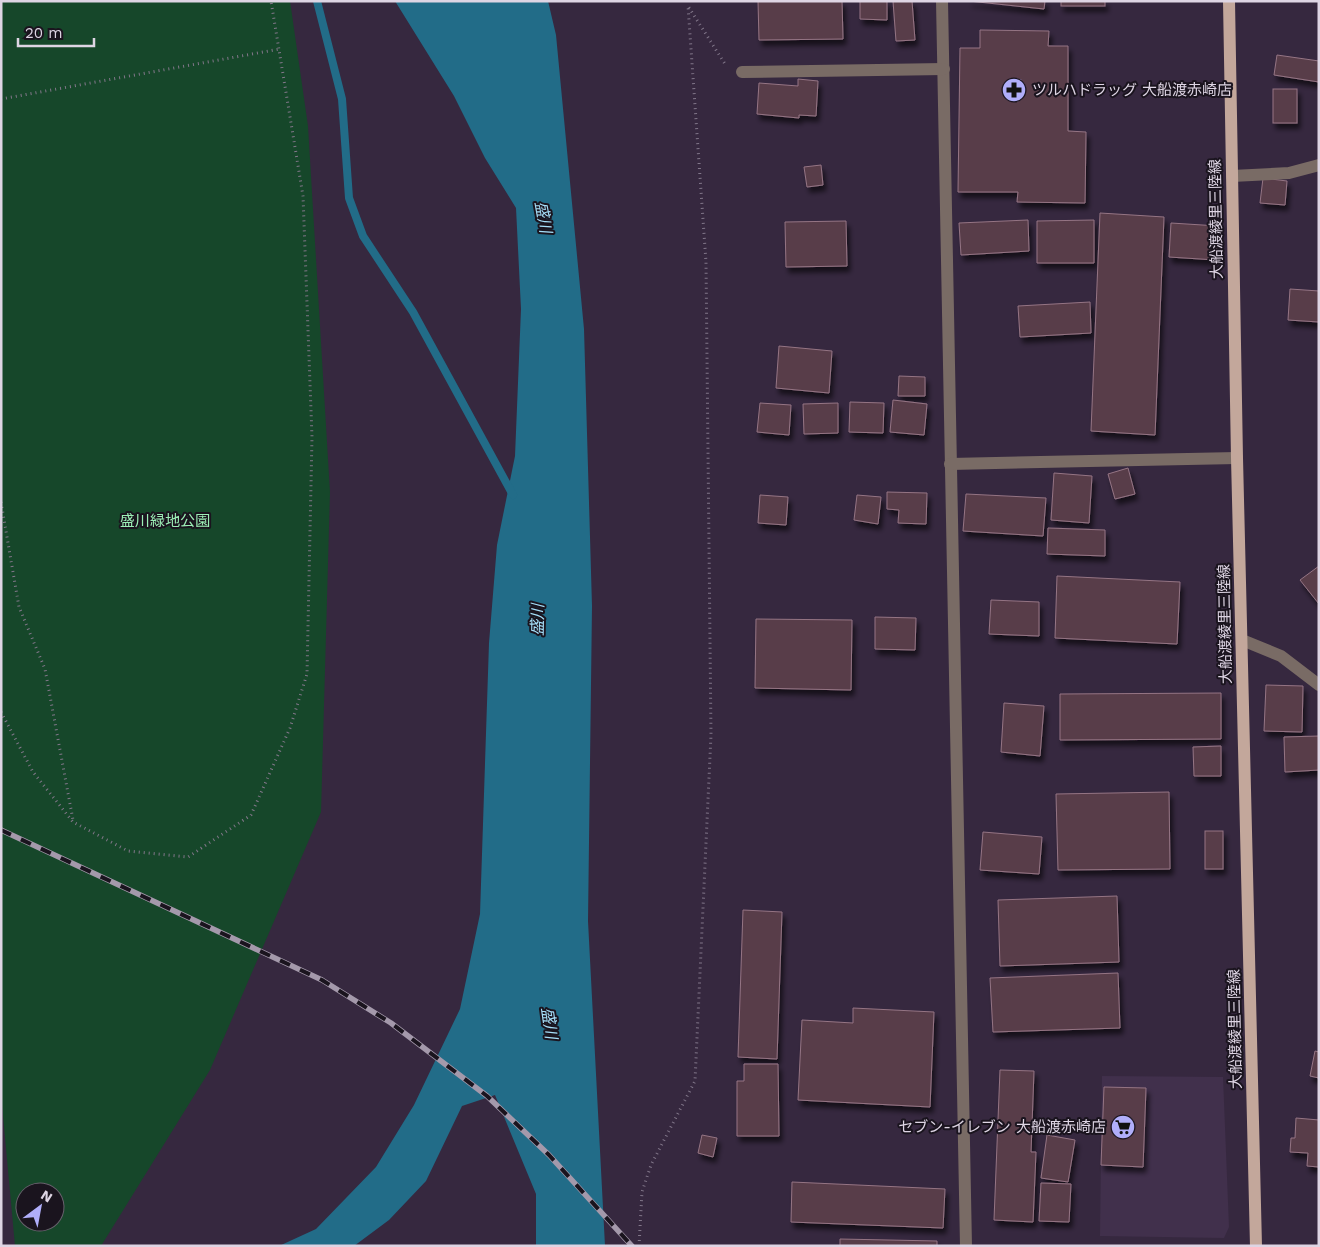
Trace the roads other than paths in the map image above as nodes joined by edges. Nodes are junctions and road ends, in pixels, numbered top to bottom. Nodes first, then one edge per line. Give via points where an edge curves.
1 (942, 1) edge
2 (1229, 1) edge
3 (944, 69) junction
4 (742, 72) road end
5 (1319, 165) edge
6 (1232, 176) junction
7 (1237, 458) junction
8 (950, 464) junction
9 (1242, 640) junction
10 (1319, 685) edge
11 (966, 1246) edge
12 (1256, 1246) edge

1 - 3 street
2 - 6 main road, 大船渡綾里三陸線
3 - 4 street
3 - 8 street
5 - 6 street via 1289,173
6 - 7 main road, 大船渡綾里三陸線
7 - 8 street
7 - 9 main road, 大船渡綾里三陸線
8 - 11 street
9 - 10 street via 1281,656
9 - 12 main road, 大船渡綾里三陸線

